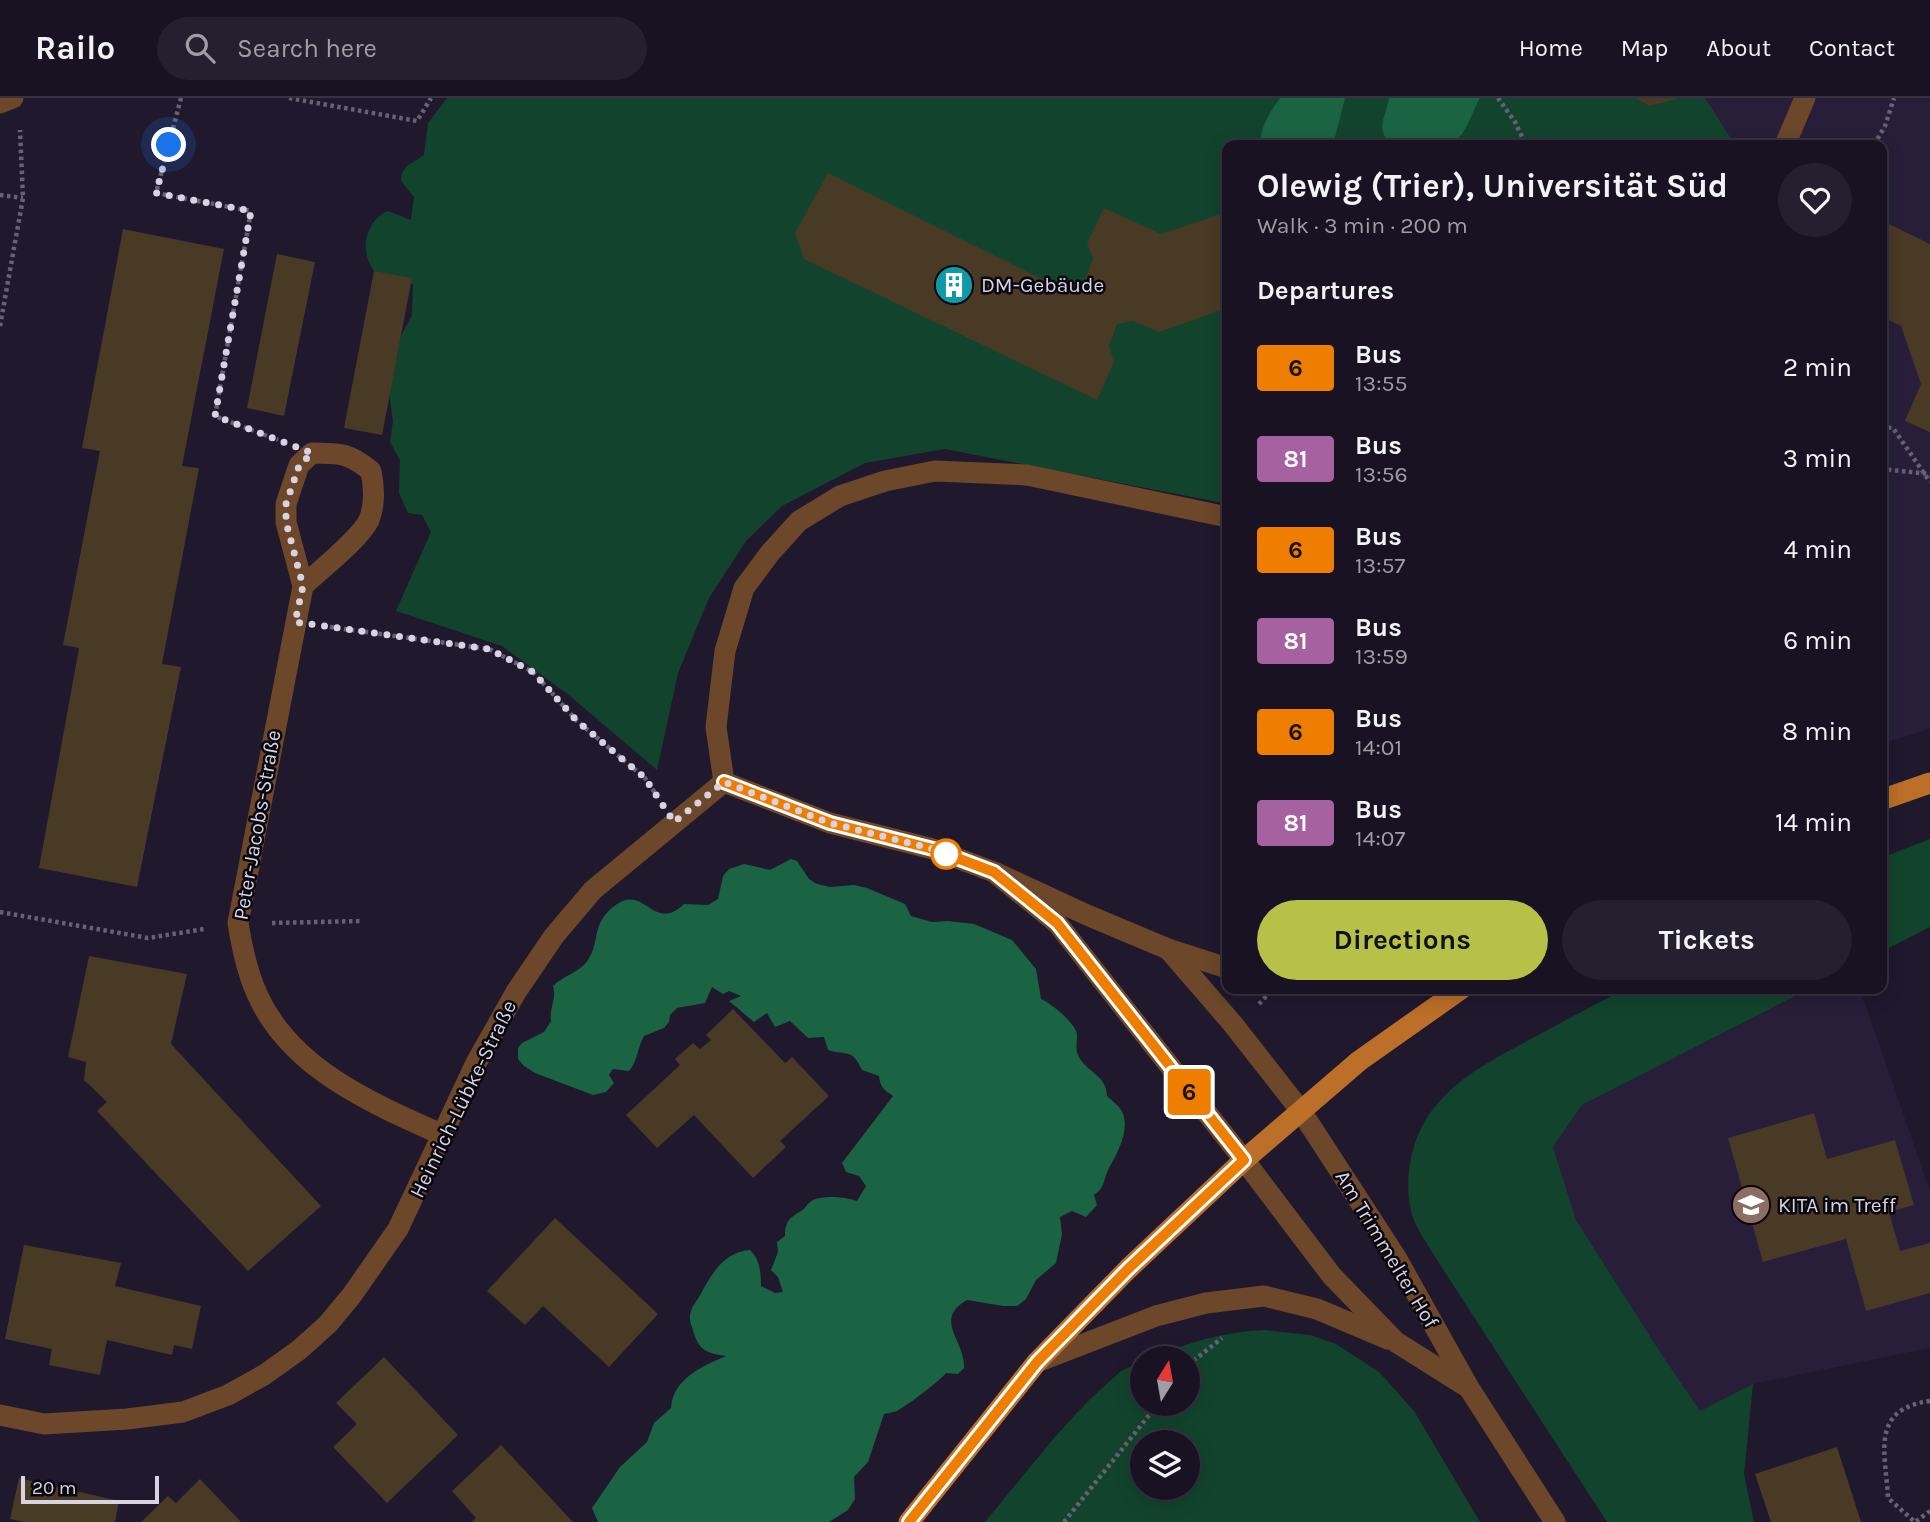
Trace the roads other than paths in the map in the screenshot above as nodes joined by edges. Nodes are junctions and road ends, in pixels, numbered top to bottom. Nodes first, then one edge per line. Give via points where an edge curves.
1 (12, 98) edge
2 (1805, 98) edge
3 (0, 103) edge
4 (1787, 140) edge
5 (1222, 516) edge
6 (303, 586) junction
7 (724, 782) junction
8 (1930, 783) edge
9 (1887, 798) edge
10 (994, 872) junction
11 (1168, 949) junction
12 (1222, 966) edge
13 (1454, 994) edge
14 (1301, 1111) junction
15 (443, 1135) junction
16 (1244, 1160) junction
17 (1396, 1342) junction
18 (1037, 1362) junction
19 (1469, 1388) junction
20 (0, 1415) edge
21 (909, 1522) edge
22 (1555, 1522) edge

1 - 3 street
2 - 4 street
5 - 7 street via 1027,475 935,471 840,496 799,521 744,588 725,651 716,727
6 - 6 street, Peter-Jacobs-Straße via 369,520 374,486 371,471 343,453 312,453 299,466 286,504 286,522
6 - 15 street, Peter-Jacobs-Straße via 237,923 245,960 269,1016 304,1057 385,1110
7 - 10 street via 830,823 933,849
7 - 15 street, Heinrich-Lübke-Straße via 593,890 554,936 476,1063
8 - 9 main road
10 - 11 street
10 - 16 street via 1057,923
11 - 12 street
11 - 14 street
13 - 14 main road via 1359,1062
14 - 16 main road
14 - 19 street, Am Trimmelter Hof via 1397,1259
15 - 20 street, Heinrich-Lübke-Straße via 398,1229 352,1295 328,1324 264,1375 183,1412 44,1424
16 - 17 street, Am Trimmelter Hof via 1332,1276
16 - 18 main road
17 - 18 street, Am Trimmelter Hof via 1317,1308 1264,1296 1206,1303 1156,1316
17 - 19 street, Am Trimmelter Hof
18 - 21 main road
19 - 22 street, Am Trimmelter Hof

